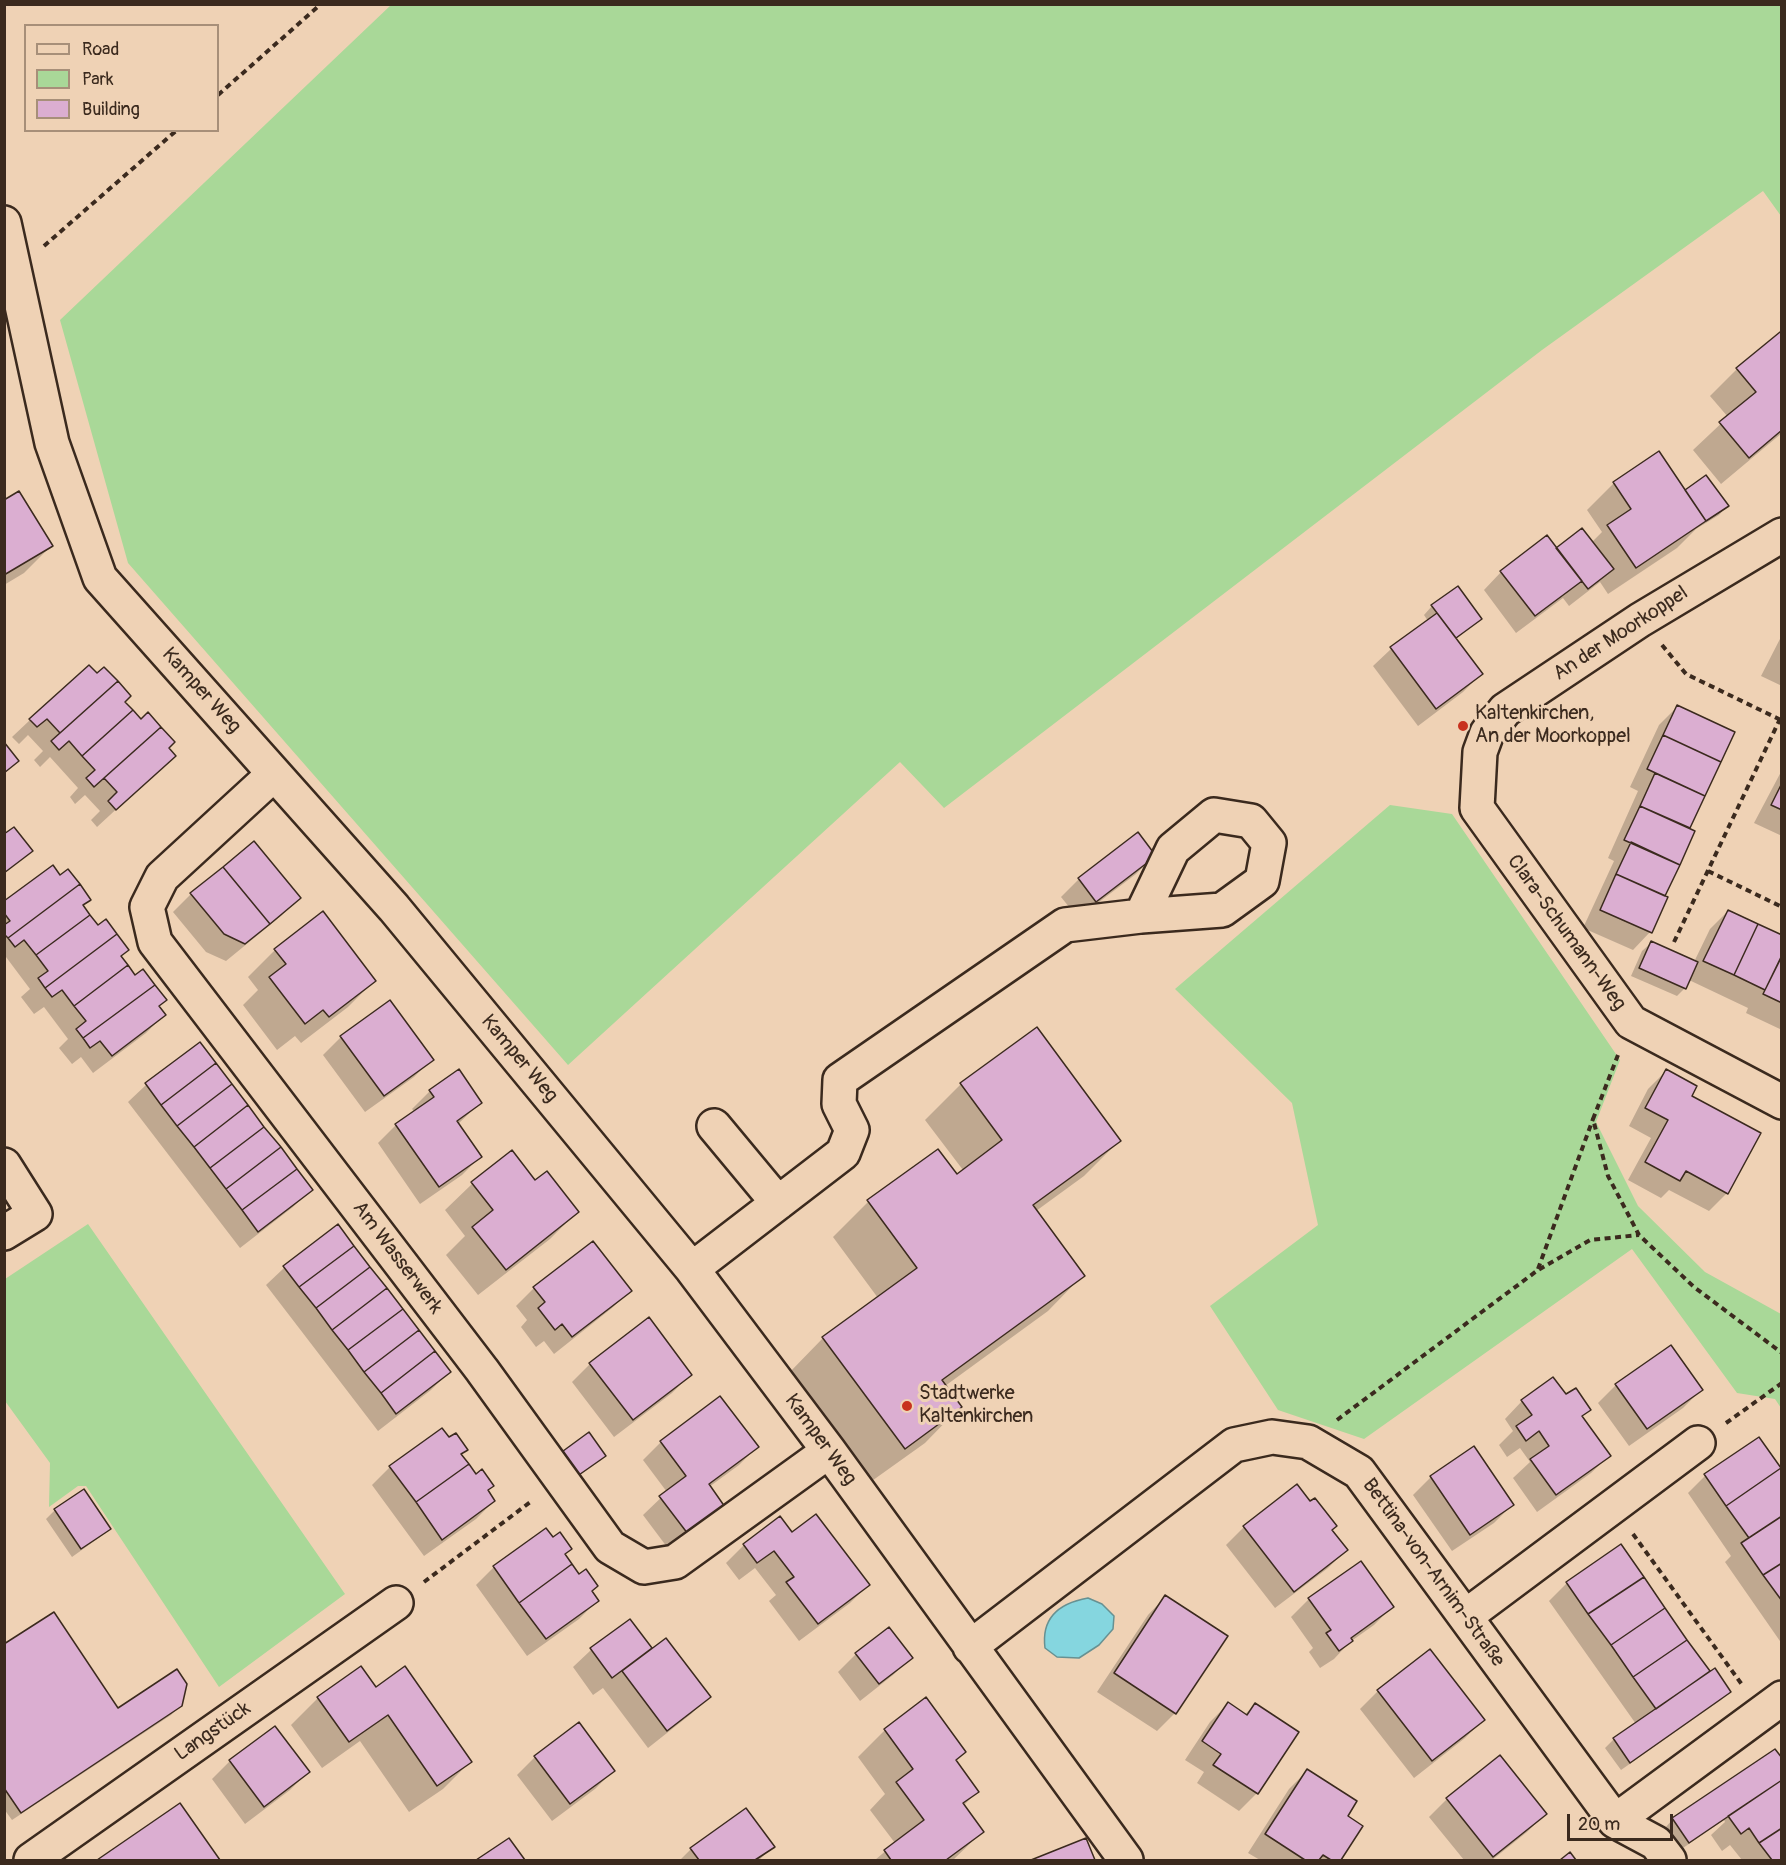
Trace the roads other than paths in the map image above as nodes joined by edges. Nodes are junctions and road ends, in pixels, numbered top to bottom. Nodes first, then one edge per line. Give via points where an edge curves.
1 (4, 223) edge
2 (1782, 535) edge
3 (1480, 752) joint
4 (274, 774) junction
5 (1141, 916) dead end
6 (1782, 1102) edge
7 (714, 1126) dead end
8 (4, 1165) edge
9 (778, 1203) junction
10 (4, 1233) edge
11 (692, 1269) junction
12 (1698, 1443) road end
13 (829, 1451) junction
14 (396, 1603) road end
15 (1466, 1616) junction
16 (969, 1647) junction
17 (1772, 1705) edge
18 (1615, 1821) junction
19 (31, 1860) edge
20 (1126, 1860) edge
21 (1669, 1860) edge

1 - 4 street, Kamper Weg via 52,443 100,578
2 - 3 street, An der Moorkoppel via 1640,620 1505,710 1486,733
3 - 6 street, Clara-Schumann-Weg via 1478,808 1630,1022
4 - 11 street, Kamper Weg via 394,908
4 - 13 street, Am Wasserwerk via 162,877 147,907 155,942 482,1370 610,1547 644,1567 675,1562
5 - 9 street via 1065,925 840,1080 839,1104 852,1130 843,1154
7 - 9 street
8 - 10 street via 35,1214
9 - 11 street
11 - 13 street, Kamper Weg
12 - 15 street
13 - 16 street, Kamper Weg
14 - 19 street, Langstück
15 - 16 street, Bettina-von-Arnim-Straße via 1359,1472 1308,1442 1272,1437 1234,1445
15 - 18 street, Bettina-von-Arnim-Straße
16 - 20 street, Kamper Weg
17 - 18 street
18 - 21 street, Bettina-von-Arnim-Straße via 1656,1843

